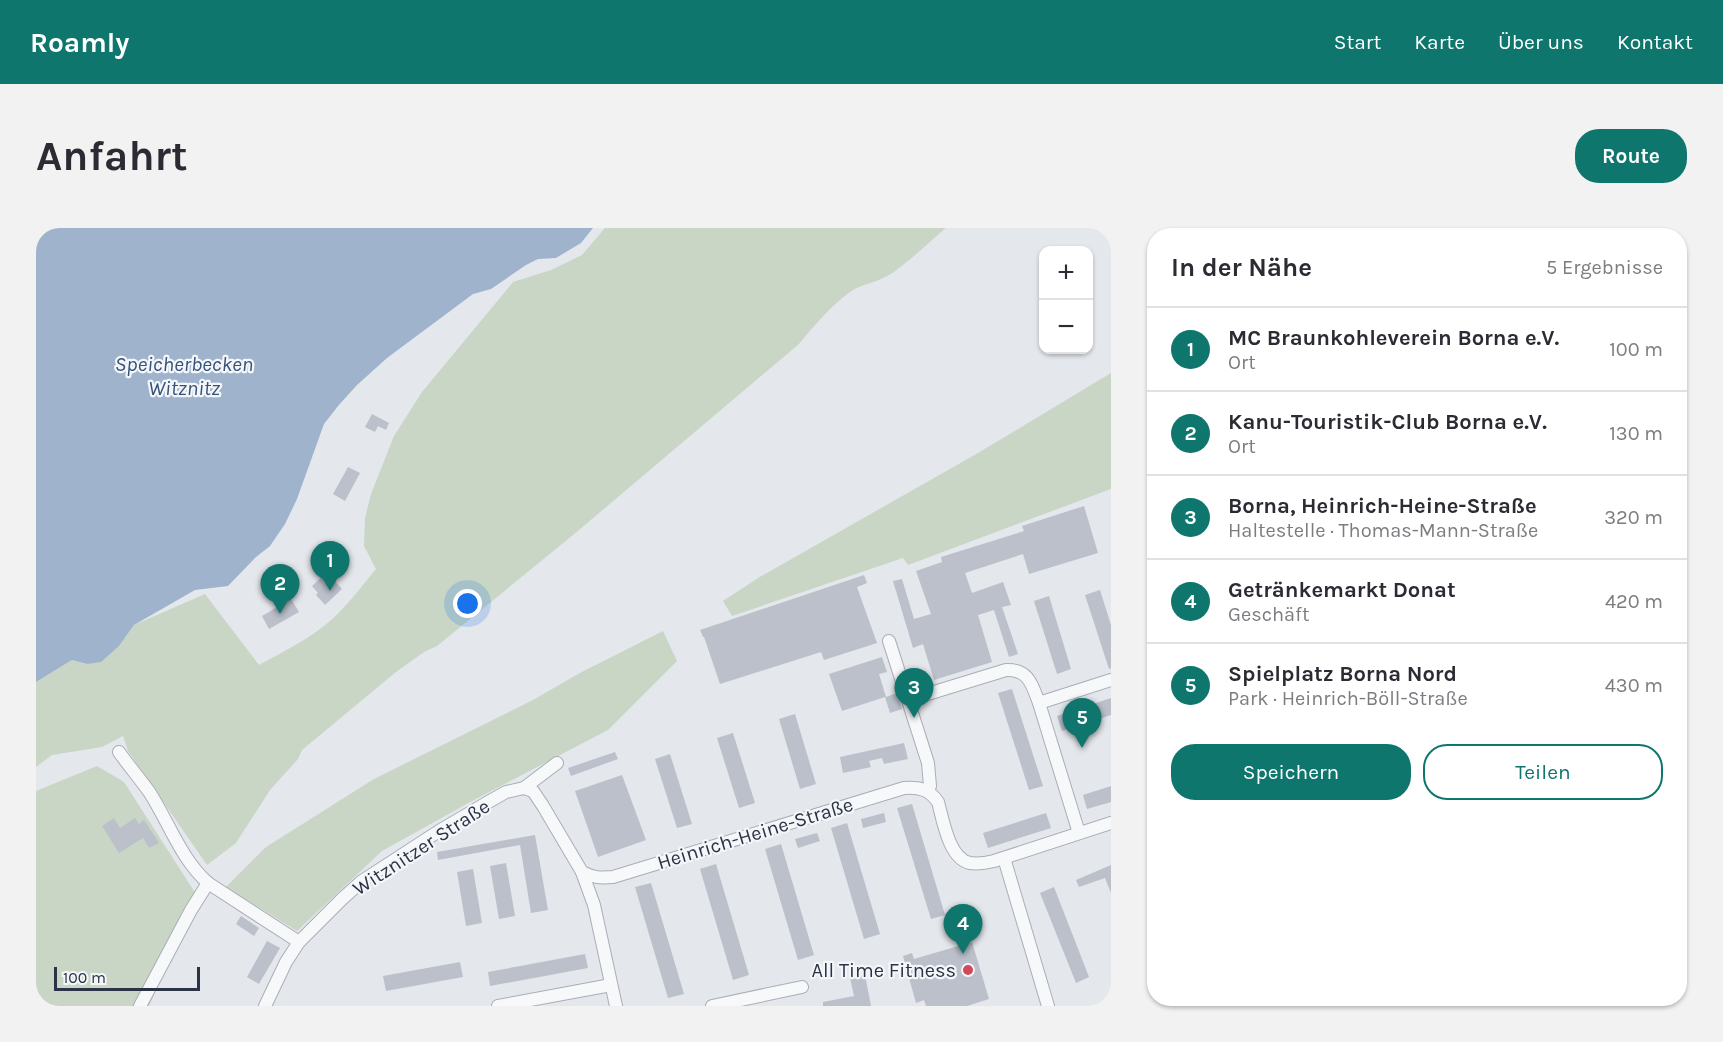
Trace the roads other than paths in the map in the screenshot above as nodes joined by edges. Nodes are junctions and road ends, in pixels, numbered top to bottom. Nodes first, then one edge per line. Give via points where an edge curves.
1 (889, 641) dead end
2 (1111, 680) edge
3 (908, 700) junction
4 (1039, 703) junction
5 (119, 752) dead end
6 (557, 763) dead end
7 (524, 788) junction
8 (928, 791) junction
9 (1111, 823) edge
10 (1079, 833) junction
11 (1004, 858) junction
12 (582, 872) junction
13 (208, 883) junction
14 (299, 942) junction
15 (611, 985) junction
16 (802, 987) dead end
17 (140, 1006) edge
18 (265, 1006) edge
19 (498, 1006) edge
20 (616, 1006) edge
21 (712, 1006) edge
22 (1048, 1006) edge

1 - 3 street
2 - 4 street
3 - 4 street via 1016,670 1028,677
3 - 8 street via 927,763
4 - 10 street
5 - 13 street
6 - 7 street, Witznitzer Straße
7 - 12 street via 543,806
7 - 14 street, Witznitzer Straße via 490,801 362,881
8 - 11 street via 938,802 952,848 959,857 981,864
8 - 12 street, Heinrich-Heine-Straße via 904,788 613,877 590,877
9 - 10 street
10 - 11 street
11 - 22 street
12 - 15 street via 594,905
13 - 14 street
13 - 17 street
14 - 18 street, Witznitzer Straße
15 - 19 street
15 - 20 street
16 - 21 street

